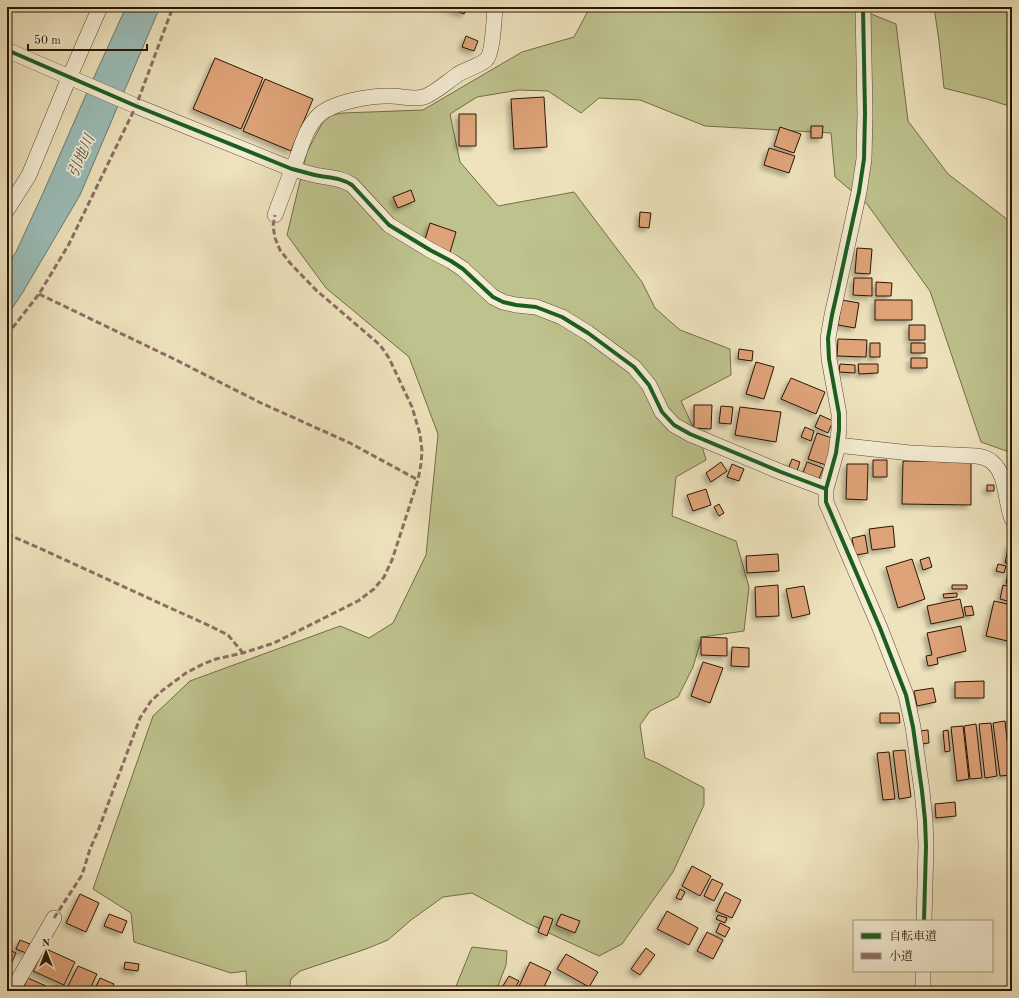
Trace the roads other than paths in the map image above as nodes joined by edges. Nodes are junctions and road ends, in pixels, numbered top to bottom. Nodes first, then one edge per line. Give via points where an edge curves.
1 (100, 7) edge
2 (496, 7) edge
3 (863, 7) edge
4 (7, 50) edge
5 (69, 78) junction
6 (292, 169) junction
7 (7, 210) edge
8 (275, 215) dead end
9 (837, 445) junction
10 (826, 489) junction
11 (1012, 519) edge
12 (54, 918) dead end
13 (924, 920) edge
14 (923, 972) edge
15 (12, 991) edge
16 (923, 991) edge

1 - 5 street
2 - 6 street via 488,59 424,97 372,96 333,107 319,115 308,130
3 - 9 street via 864,159 828,338 829,359 839,414
4 - 5 street
5 - 6 street
5 - 7 street via 29,175
6 - 8 street
6 - 10 street via 352,184 389,225 452,261 493,297 503,302 546,310 588,333 634,367 650,385 662,412 674,425 690,434
9 - 10 street
9 - 11 street via 986,458 992,461 1000,473
10 - 13 street via 826,502 906,695 913,727 925,820
12 - 15 street
14 - 16 street

